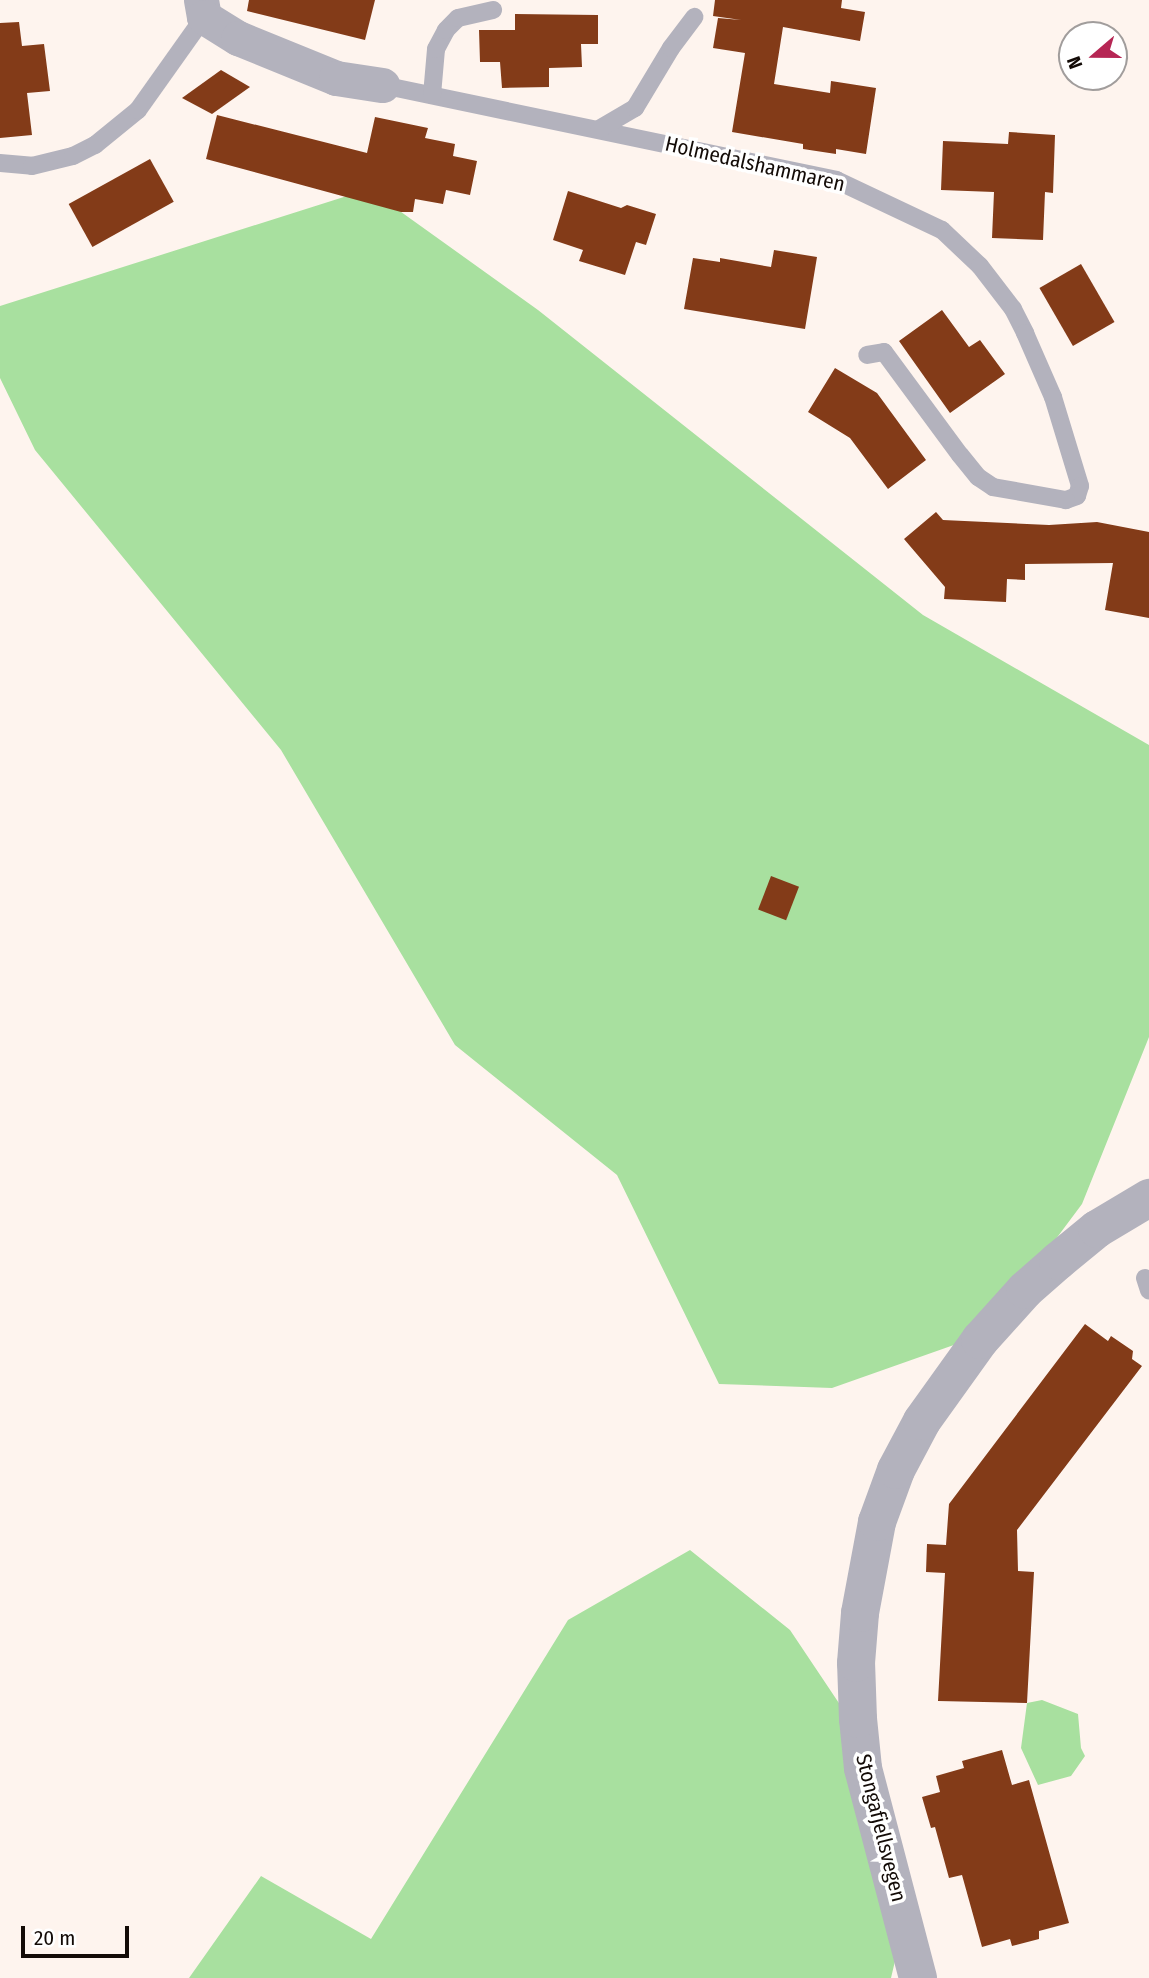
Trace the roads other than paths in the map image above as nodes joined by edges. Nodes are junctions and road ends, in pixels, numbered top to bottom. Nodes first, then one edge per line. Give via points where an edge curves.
1 (203, 8) edge
2 (493, 10) dead end
3 (694, 17) dead end
4 (382, 85) joint
5 (432, 95) junction
6 (598, 129) junction
7 (0, 163) edge
8 (867, 355) dead end
9 (1149, 1198) edge
10 (918, 1978) edge

1 - 4 street, Holmedalshammaren via 238,38 336,78
1 - 7 lane, Holmedalshammaren via 138,110 95,145 32,166
2 - 5 lane via 458,18 446,30 436,49
3 - 6 lane via 635,108
4 - 5 lane, Holmedalshammaren
5 - 6 lane, Holmedalshammaren
6 - 8 lane, Holmedalshammaren via 836,180 942,230 1013,309 1054,397 1080,486 1077,496 1066,500 993,487 978,477 884,352
9 - 10 street, Stongafjellsvegen via 1097,1229 1058,1261 980,1340 922,1421 877,1522 860,1613 858,1719 863,1768

